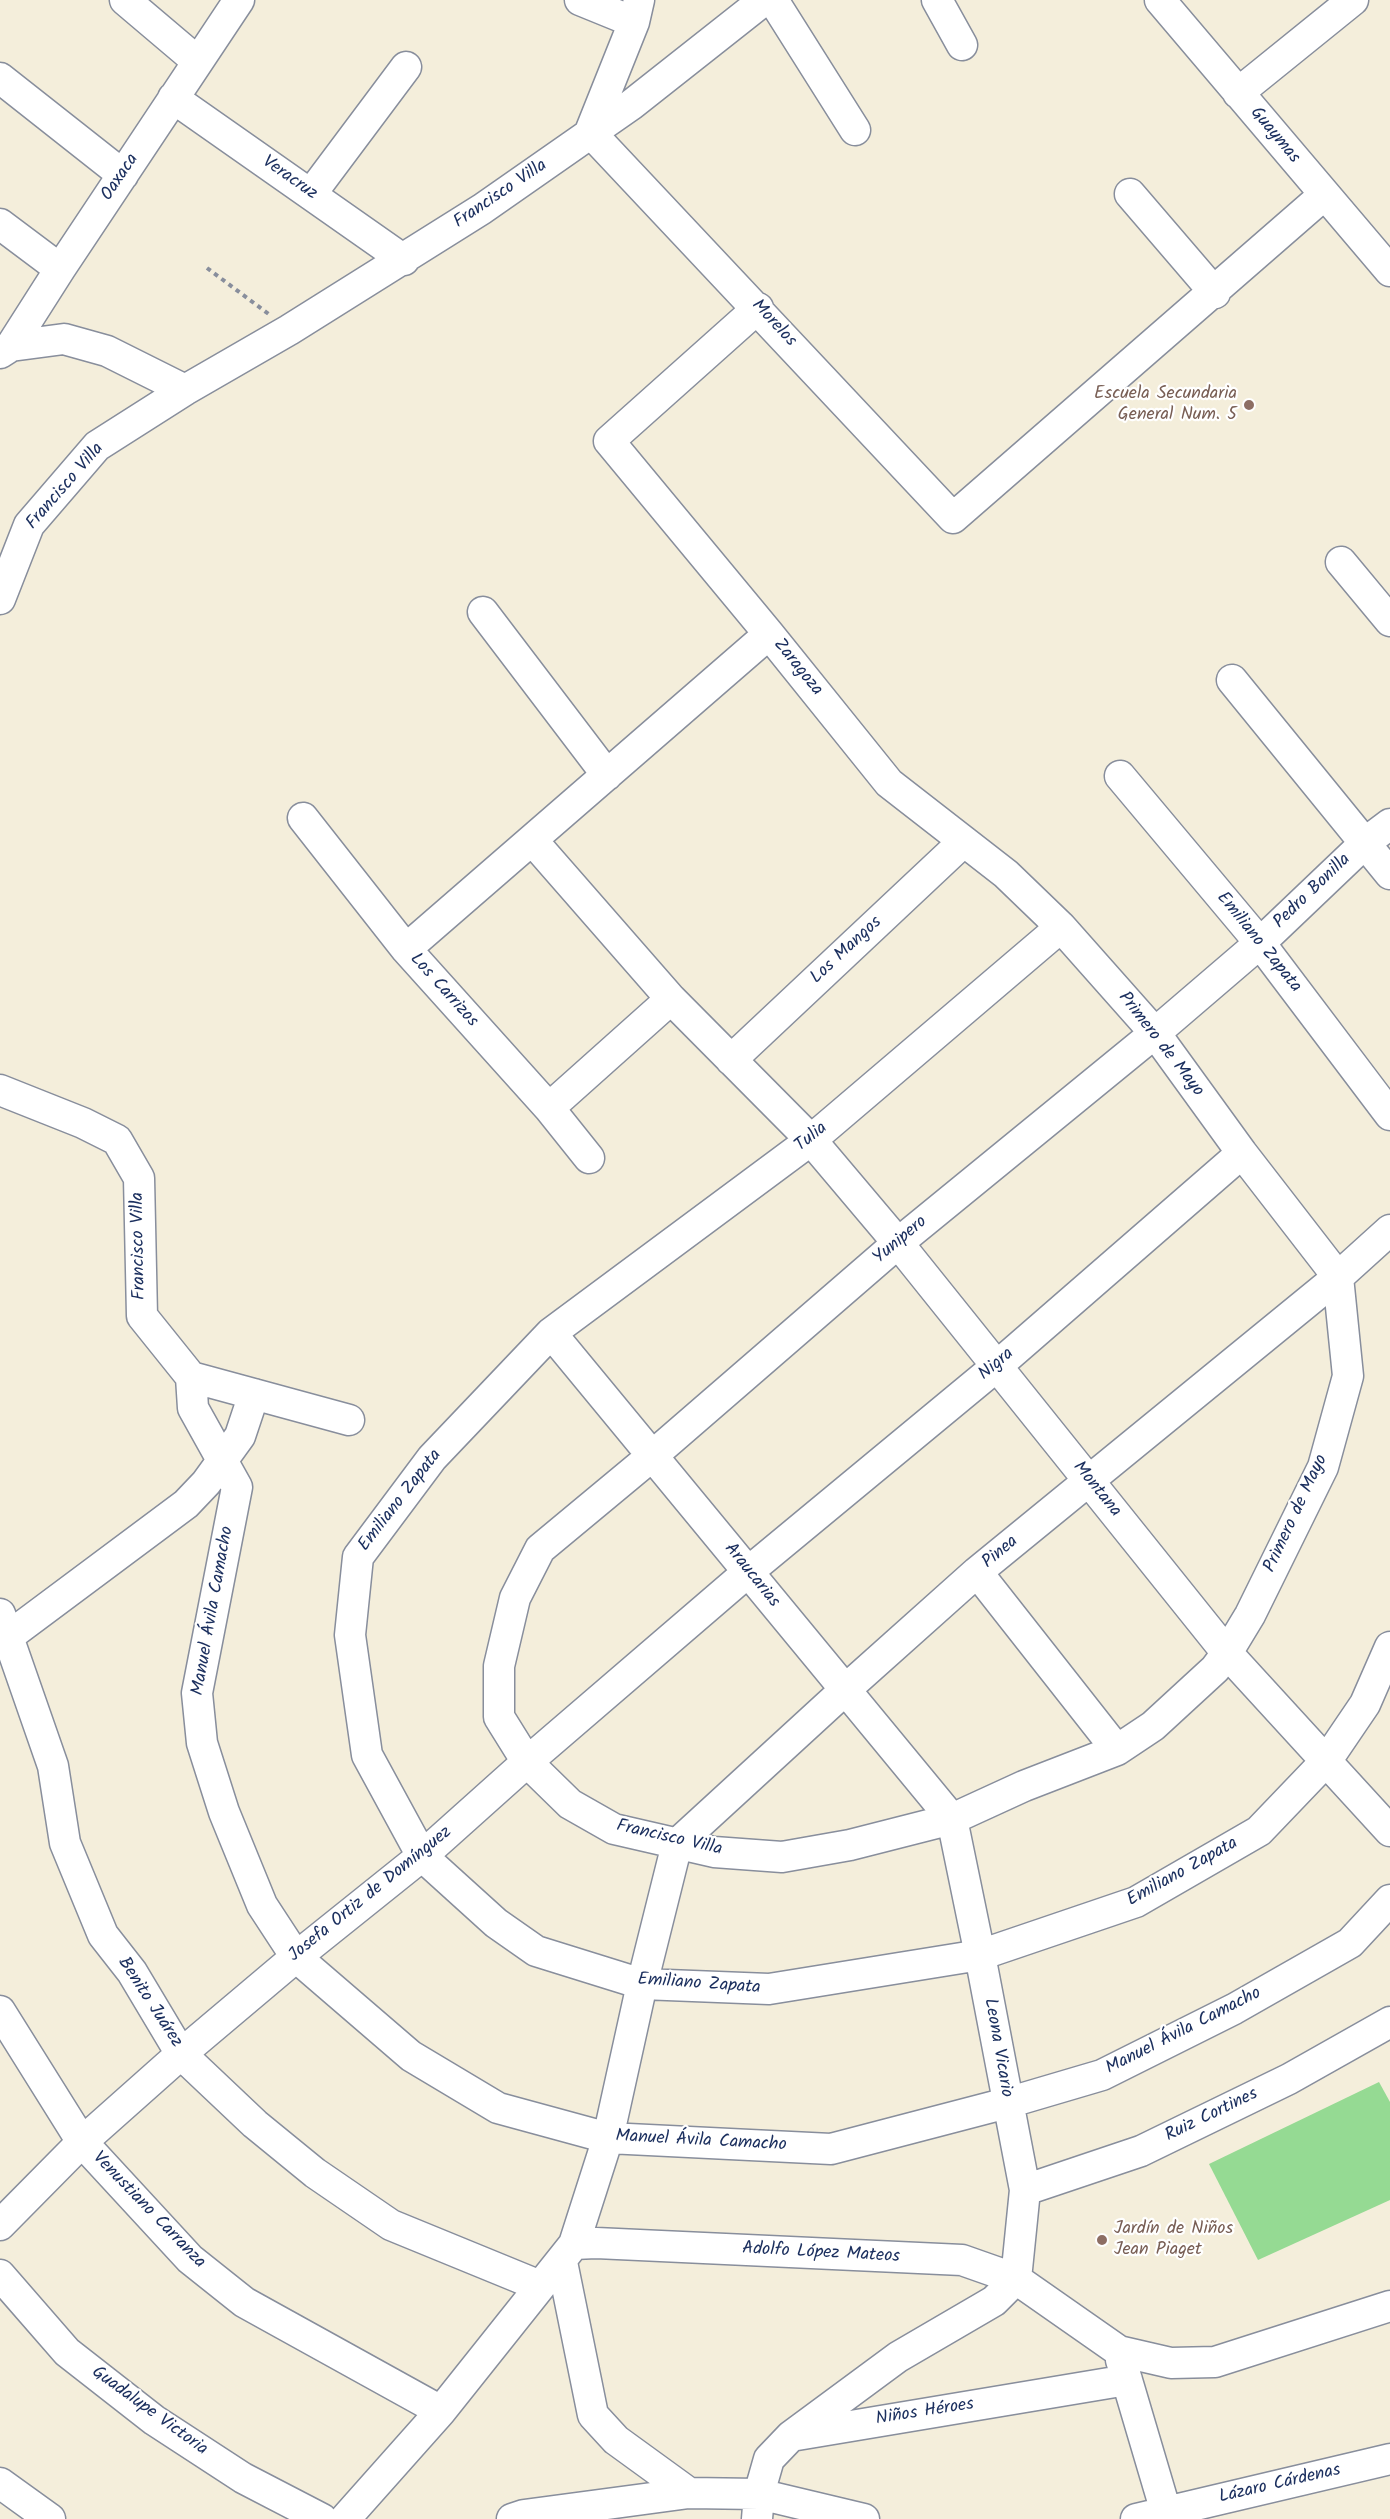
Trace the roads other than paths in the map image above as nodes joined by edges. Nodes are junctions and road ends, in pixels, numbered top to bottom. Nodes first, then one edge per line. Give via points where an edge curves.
1 (125, 0) edge
2 (239, 0) edge
3 (580, 0) edge
4 (764, 0) edge
5 (773, 0) edge
6 (937, 0) edge
7 (1160, 0) edge
8 (1353, 0) edge
9 (637, 11) edge
10 (962, 45) dead end
11 (197, 61) junction
12 (406, 67) dead end
13 (0, 78) edge
14 (1238, 93) junction
15 (173, 98) junction
16 (855, 130) dead end
17 (591, 132) junction
18 (123, 175) junction
19 (310, 194) junction
20 (1130, 194) dead end
21 (1324, 195) junction
22 (0, 224) edge
23 (404, 260) junction
24 (60, 269) junction
25 (1390, 271) edge
26 (1215, 293) junction
27 (758, 308) junction
28 (6, 350) edge
29 (185, 390) junction
30 (1341, 562) dead end
31 (0, 599) edge
32 (483, 612) dead end
33 (1390, 621) edge
34 (769, 634) junction
35 (1232, 680) dead end
36 (607, 775) junction
37 (1120, 776) dead end
38 (303, 818) dead end
39 (1390, 824) edge
40 (532, 840) junction
41 (963, 842) junction
42 (1366, 842) junction
43 (1006, 874) joint
44 (1390, 874) edge
45 (1060, 927) junction
46 (1260, 943) junction
47 (406, 949) junction
48 (671, 999) junction
49 (1155, 1033) junction
50 (731, 1060) junction
51 (0, 1090) edge
52 (549, 1108) junction
53 (1390, 1115) edge
54 (811, 1140) junction
55 (1242, 1153) junction
56 (589, 1158) dead end
57 (1390, 1230) edge
58 (898, 1243) junction
59 (1338, 1277) junction
60 (551, 1333) junction
61 (997, 1366) junction
62 (191, 1377) junction
63 (254, 1394) junction
64 (349, 1420) dead end
65 (652, 1456) junction
66 (223, 1461) junction
67 (1089, 1480) junction
68 (748, 1572) junction
69 (977, 1572) junction
70 (4, 1625) edge
71 (1390, 1647) edge
72 (1227, 1653) junction
73 (845, 1690) junction
74 (1117, 1750) junction
75 (1327, 1760) junction
76 (527, 1762) junction
77 (952, 1819) junction
78 (1390, 1831) edge
79 (677, 1844) junction
80 (422, 1856) junction
81 (1390, 1900) edge
82 (980, 1954) junction
83 (296, 1957) junction
84 (642, 1984) junction
85 (0, 2011) edge
86 (1390, 2022) edge
87 (181, 2054) junction
88 (1007, 2103) junction
89 (608, 2138) junction
90 (82, 2142) junction
91 (1025, 2190) junction
92 (0, 2225) edge
93 (568, 2253) junction
94 (0, 2275) edge
95 (1016, 2279) junction
96 (540, 2286) junction
97 (1390, 2306) edge
98 (1119, 2351) junction
99 (1127, 2380) junction
100 (441, 2411) junction
101 (792, 2436) junction
102 (1390, 2459) edge
103 (0, 2483) edge
104 (688, 2493) junction
105 (758, 2507) edge
106 (1166, 2512) junction
107 (50, 2519) edge
108 (322, 2519) edge
109 (345, 2519) edge
110 (512, 2519) edge
111 (864, 2519) edge
112 (1136, 2519) edge

1 - 11 street
2 - 11 street, Oaxaca
3 - 9 street
4 - 17 street, Francisco Villa
5 - 16 street
6 - 10 street
7 - 14 street, Guaymas
8 - 14 street
9 - 17 street
11 - 15 street, Oaxaca
12 - 19 street
13 - 18 street
14 - 21 street, Guaymas
15 - 18 street, Oaxaca
15 - 19 street, Veracruz
17 - 23 street, Francisco Villa
17 - 27 street, Morelos
18 - 24 street, Oaxaca
19 - 23 street, Veracruz
20 - 26 street
21 - 25 street, Guaymas
21 - 26 street
22 - 24 street
23 - 29 street, Francisco Villa
24 - 28 street, Oaxaca
26 - 27 street, Morelos via 953,518
27 - 34 street, Zaragoza via 609,441
28 - 29 street via 64,339 107,351
29 - 31 street, Francisco Villa via 97,446 29,525
30 - 33 street
32 - 36 street
34 - 36 street
34 - 41 street, Zaragoza via 889,783
35 - 42 street
36 - 40 street
37 - 46 street, Emiliano Zapata
38 - 47 street, Los Carrizos
39 - 42 street, Pedro Bonilla
40 - 47 street
40 - 48 street, Montana
41 - 43 street, Zaragoza
41 - 50 street, Los Mangos
42 - 44 street
42 - 46 street, Pedro Bonilla
43 - 45 street, Primero de Mayo
45 - 49 street, Primero de Mayo
45 - 54 street, Tulia
46 - 49 street, Pedro Bonilla
46 - 53 street, Emiliano Zapata
47 - 52 street, Los Carrizos
48 - 50 street, Montana
48 - 52 street
49 - 55 street, Primero de Mayo
49 - 58 street, Yunipero
50 - 54 street, Montana
51 - 62 street, Francisco Villa via 117,1140 139,1178 142,1316
52 - 56 street, Los Carrizos
54 - 58 street, Montana
54 - 60 street, Tulia
55 - 59 street, Primero de Mayo
55 - 61 street, Nigra
57 - 59 street, Pinea
58 - 61 street, Montana
58 - 65 street, Yunipero
59 - 67 street, Pinea
59 - 72 street, Primero de Mayo via 1348,1376 1323,1467 1250,1615
60 - 65 street, Araucarias
60 - 80 street, Emiliano Zapata via 432,1458 358,1557 350,1635 367,1755
61 - 67 street, Montana
61 - 68 street, Nigra
62 - 63 street
62 - 66 street, Manuel Ávila Camacho via 193,1408
63 - 64 street
63 - 66 street via 240,1436
65 - 68 street, Araucarias
65 - 76 street, Francisco Villa via 540,1549 515,1598 499,1666 499,1717
66 - 70 street via 186,1504
66 - 83 street, Manuel Ávila Camacho via 237,1487 197,1693 202,1743 224,1812 262,1905
67 - 69 street, Pinea
67 - 72 street, Montana
68 - 73 street, Araucarias
68 - 76 street, Josefa Ortiz de Domínguez
69 - 73 street, Pinea
69 - 74 street
70 - 87 street, Benito Juárez via 53,1766 64,1844 103,1935 132,1972
71 - 75 street, Emiliano Zapata via 1365,1704
72 - 74 street, Primero de Mayo via 1153,1726
72 - 75 street, Montana
73 - 77 street, Araucarias
73 - 79 street, Pinea
74 - 77 street, Primero de Mayo
75 - 78 street, Montana
75 - 82 street, Emiliano Zapata via 1259,1832 1136,1902
76 - 79 street, Francisco Villa via 570,1804 615,1829
76 - 80 street, Josefa Ortiz de Domínguez
77 - 79 street, Francisco Villa via 782,1857 714,1852
77 - 82 street, Leona Vicario
79 - 84 street
80 - 83 street, Josefa Ortiz de Domínguez
80 - 84 street, Emiliano Zapata via 496,1923 536,1951
81 - 88 street, Manuel Ávila Camacho via 1350,1943 1234,2009 1102,2075
82 - 84 street, Emiliano Zapata via 769,1989
82 - 88 street, Leona Vicario
83 - 87 street, Josefa Ortiz de Domínguez
83 - 89 street, Manuel Ávila Camacho via 411,2056 498,2108
84 - 89 street
85 - 90 street, Venustiano Carranza
86 - 91 street, Ruiz Cortines via 1289,2079 1141,2151
87 - 90 street, Josefa Ortiz de Domínguez
87 - 96 street, Benito Juárez via 315,2173 391,2225
88 - 89 street, Manuel Ávila Camacho via 831,2149
88 - 91 street, Leona Vicario
89 - 93 street
90 - 92 street, Josefa Ortiz de Domínguez
90 - 100 street, Venustiano Carranza via 190,2259 244,2302
91 - 95 street, Leona Vicario
93 - 95 street, Adolfo López Mateos via 596,2243 962,2260
93 - 96 street
93 - 104 street via 593,2415 616,2440
94 - 108 street, Guadalupe Victoria via 67,2352 154,2420 243,2478
95 - 98 street, Adolfo López Mateos
95 - 101 street via 994,2301 898,2357
96 - 100 street
97 - 98 street, Adolfo López Mateos via 1215,2362 1171,2363
98 - 99 street
99 - 101 street, Niños Héroes
99 - 106 street
100 - 109 street
101 - 105 street via 769,2459
102 - 106 street, Lázaro Cárdenas
103 - 107 street
104 - 105 street
104 - 110 street
105 - 111 street
106 - 112 street, Lázaro Cárdenas

